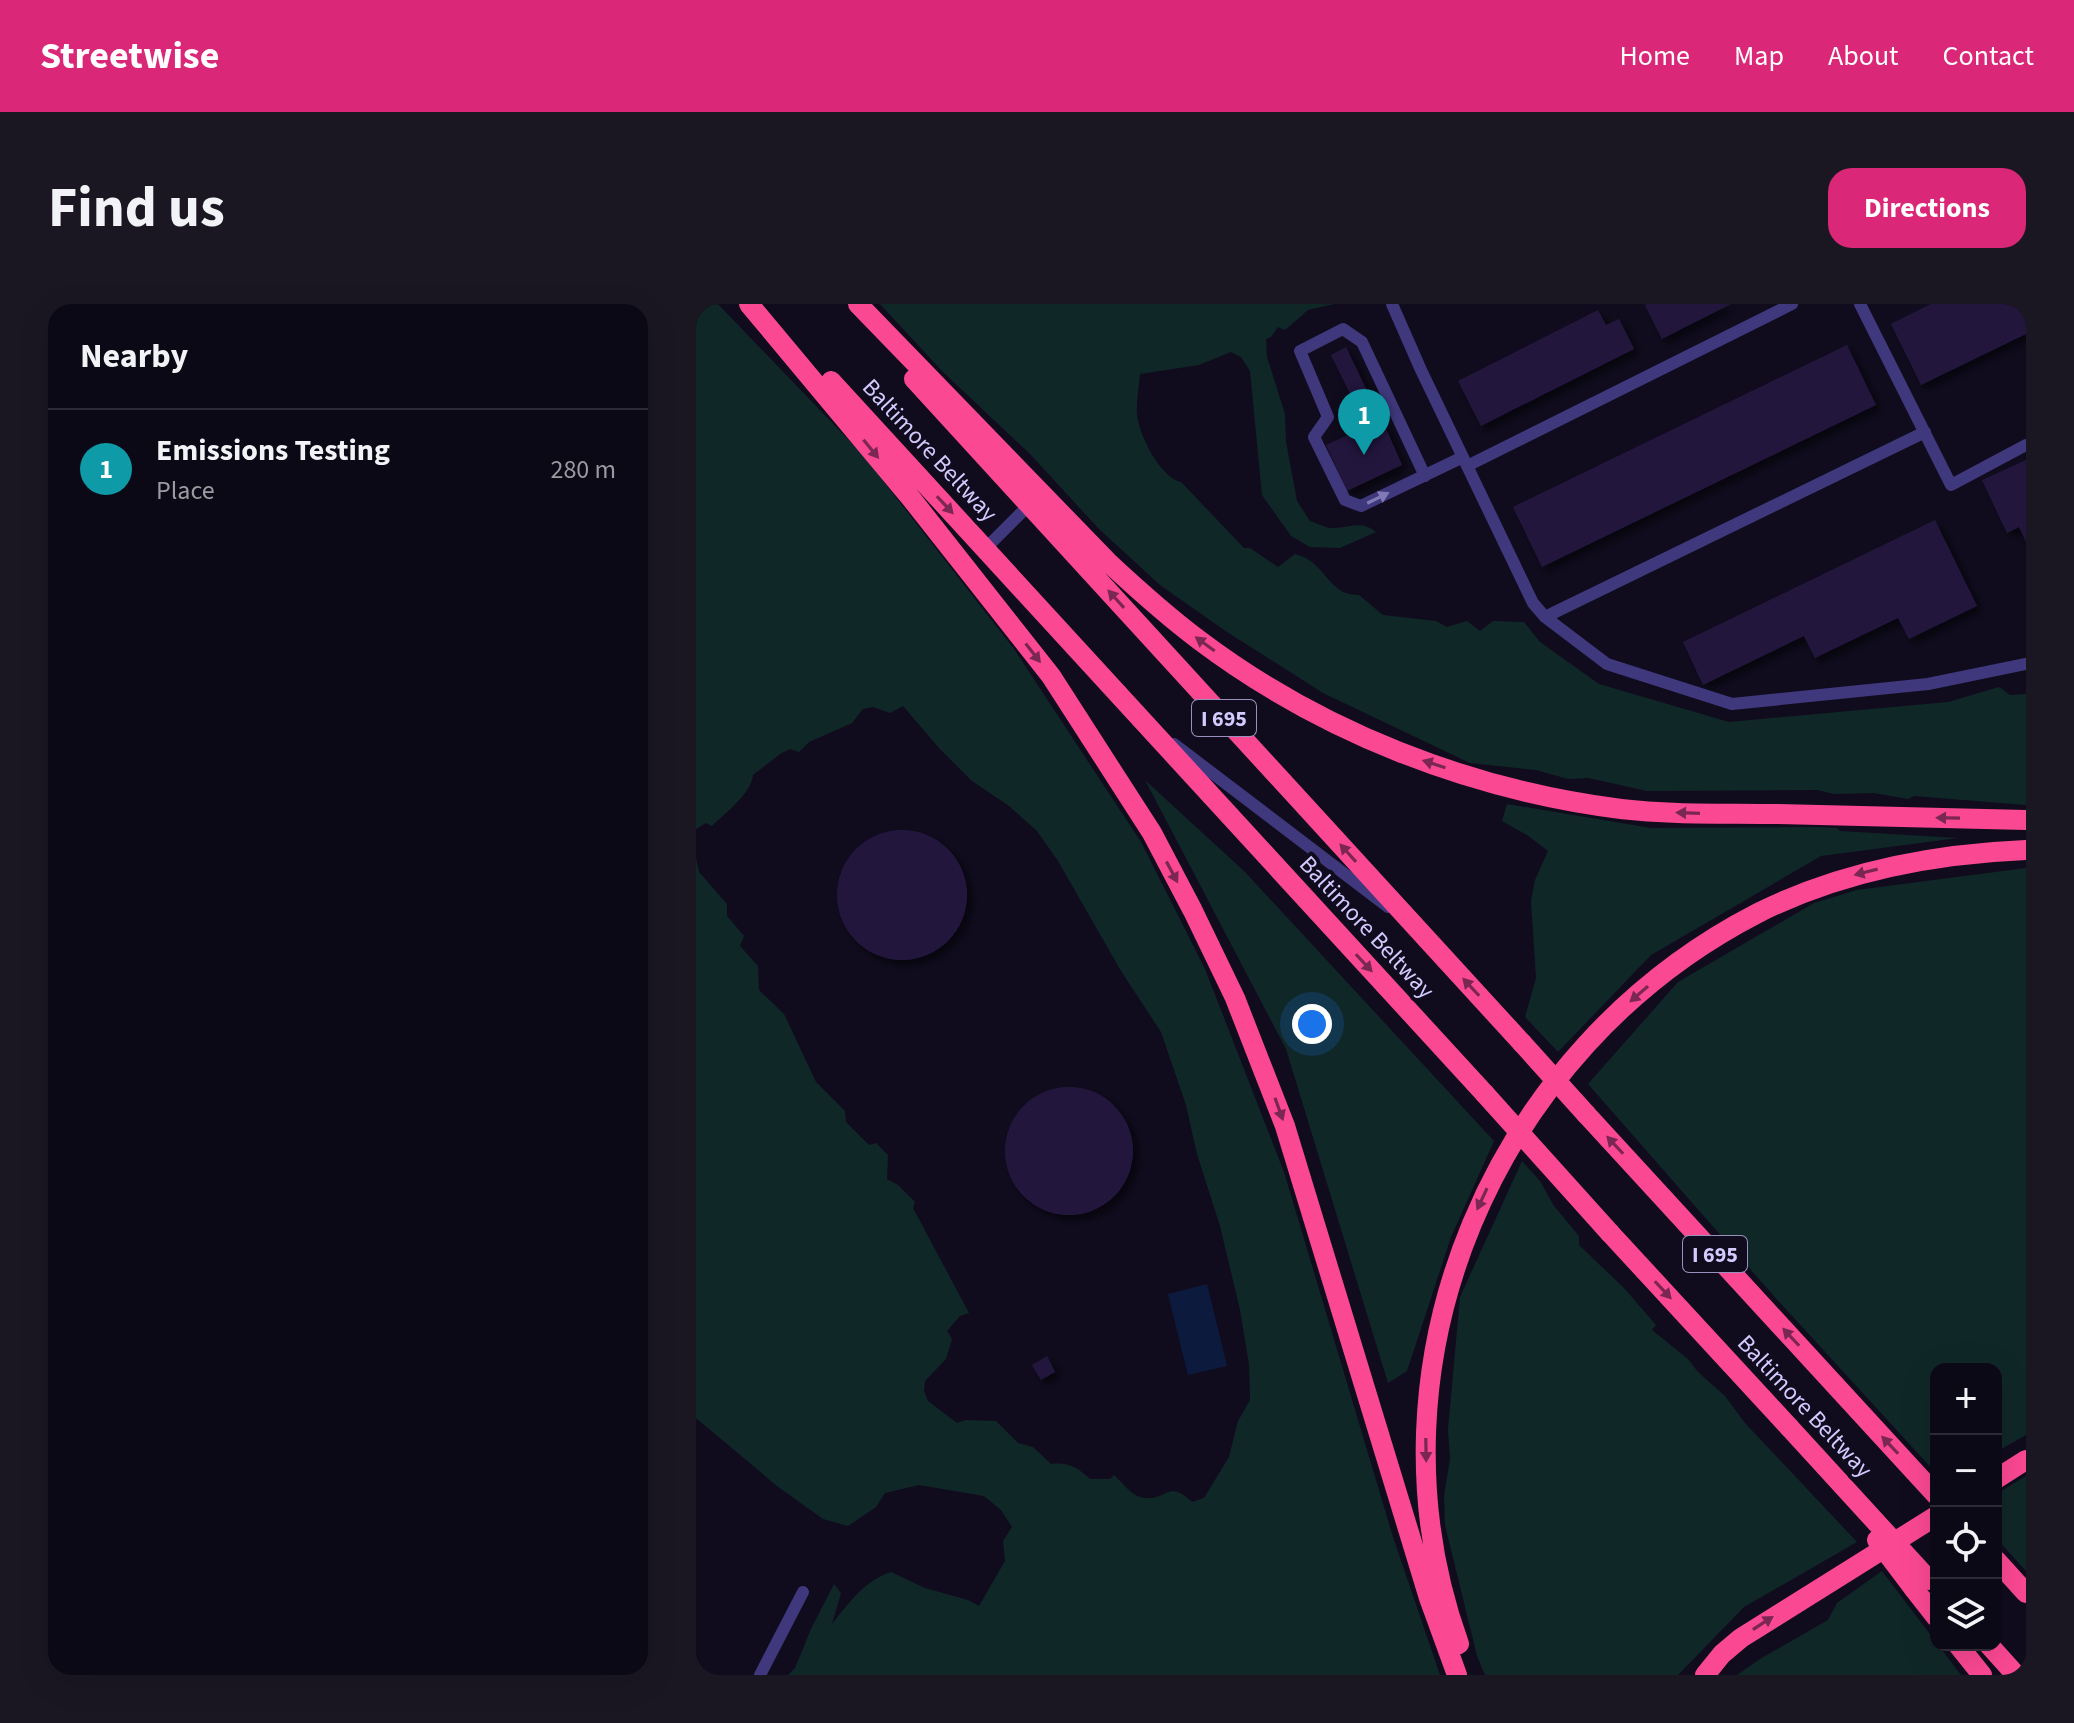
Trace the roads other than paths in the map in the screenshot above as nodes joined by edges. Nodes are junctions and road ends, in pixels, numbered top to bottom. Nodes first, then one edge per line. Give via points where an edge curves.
1 (749, 304) edge
2 (759, 304) edge
3 (845, 304) edge
4 (858, 304) edge
5 (1392, 304) edge
6 (1792, 304) edge
7 (1860, 304) edge
8 (1925, 432) junction
9 (2026, 445) edge
10 (1465, 462) junction
11 (1425, 476) junction
12 (1029, 505) junction
13 (985, 549) junction
14 (1545, 617) junction
15 (2026, 664) edge
16 (1141, 719) junction
17 (2026, 820) edge
18 (2026, 850) edge
19 (1419, 931) junction
20 (2026, 1460) edge
21 (2002, 1475) edge
22 (1930, 1488) edge
23 (1930, 1520) edge
24 (2002, 1567) edge
25 (1926, 1586) edge
26 (803, 1592) dead end
27 (2026, 1593) edge
28 (1963, 1651) edge
29 (1994, 1651) edge
30 (760, 1675) edge
31 (1457, 1675) edge
32 (1470, 1675) edge
33 (1705, 1675) edge
34 (1982, 1675) edge
35 (2016, 1675) edge

1 -> 31 highway via 1051,676 1152,833 1193,911 1235,998 1285,1126
2 -> 13 highway, Baltimore Beltway / I 695
3 - 12 highway, Baltimore Beltway / I 695
17 -> 4 highway via 1624,809 1518,791 1414,758 1357,733 1252,677 1149,600
5 - 10 lane
6 - 10 lane
7 - 8 lane
8 - 9 lane via 1951,485
8 - 14 lane
10 - 11 lane
10 - 14 lane via 1533,603
11 -> 11 lane via 1362,342 1343,329 1300,351 1328,417 1314,437 1345,500 1361,506
12 - 13 lane
19 -> 12 highway, Baltimore Beltway / I 695
13 - 16 highway, Baltimore Beltway / I 695
14 - 15 lane via 1607,664 1732,704 1928,684
16 - 19 lane
16 -> 25 highway, Baltimore Beltway / I 695, bridge via 1789,1427
18 -> 32 highway via 1944,856 1844,878 1721,933 1602,1026 1529,1115 1463,1241 1437,1331 1430,1381 1426,1431 1431,1527 1438,1574
22 -> 19 highway, Baltimore Beltway / I 695, bridge
20 - 21 highway
33 -> 23 highway via 1741,1638
24 - 27 highway
26 - 30 lane
28 - 34 highway
29 - 35 highway

